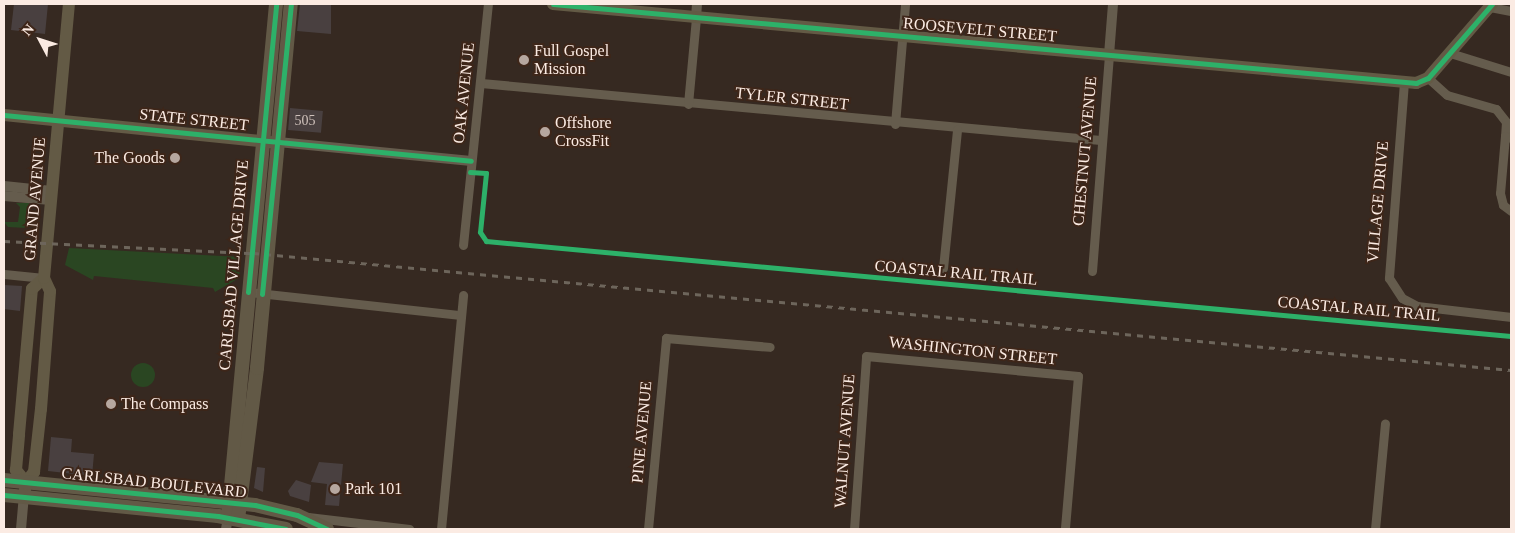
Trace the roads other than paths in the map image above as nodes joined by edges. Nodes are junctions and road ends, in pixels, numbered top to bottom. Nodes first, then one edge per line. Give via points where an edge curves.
1 (69, 4) edge
2 (276, 4) edge
3 (290, 4) edge
4 (488, 4) edge
5 (553, 4) edge
6 (697, 4) edge
7 (905, 4) edge
8 (1113, 4) edge
9 (1491, 5) edge
10 (1511, 11) edge
11 (696, 18) junction
12 (902, 35) junction
13 (1450, 53) junction
14 (1108, 55) junction
15 (1511, 72) edge
16 (1428, 78) junction
17 (1404, 82) junction
18 (481, 83) junction
19 (688, 104) junction
20 (4, 115) edge
21 (59, 120) junction
22 (895, 124) junction
23 (957, 130) junction
24 (1508, 137) edge
25 (1100, 140) junction
26 (263, 141) junction
27 (278, 142) junction
28 (471, 161) junction
29 (4, 186) edge
30 (52, 195) junction
31 (4, 196) edge
32 (1511, 211) edge
33 (463, 244) dead end
34 (943, 268) dead end
35 (1092, 271) dead end
36 (4, 274) edge
37 (44, 278) junction
38 (255, 293) junction
39 (463, 295) dead end
40 (461, 315) junction
41 (1511, 317) edge
42 (770, 347) dead end
43 (866, 356) joint
44 (1385, 423) dead end
45 (4, 480) edge
46 (26, 482) junction
47 (4, 495) edge
48 (24, 497) junction
49 (234, 504) junction
50 (298, 515) junction
51 (232, 524) edge
52 (21, 529) edge
53 (286, 529) edge
54 (327, 529) edge
55 (409, 529) edge
56 (441, 529) edge
57 (648, 529) edge
58 (854, 529) edge
59 (1065, 529) edge
60 (1375, 529) edge

1 - 21 main road, GRAND AVENUE
2 - 26 main road, CARLSBAD VILLAGE DRIVE
3 - 27 main road, CARLSBAD VILLAGE DRIVE
4 - 18 street, OAK AVENUE
5 - 11 main road, ROOSEVELT STREET
6 - 11 street
7 - 12 street
8 - 14 street, CHESTNUT AVENUE
9 - 10 street
9 - 13 main road
11 - 12 main road, ROOSEVELT STREET
11 - 19 street
12 - 14 main road, ROOSEVELT STREET
12 - 22 street
13 - 15 street
13 - 16 main road
14 - 17 main road, ROOSEVELT STREET
14 - 25 street, CHESTNUT AVENUE
16 - 17 main road, ROOSEVELT STREET
16 - 24 street via 1447,95 1496,109 1506,122
17 - 41 street, VILLAGE DRIVE via 1389,278 1402,298 1417,306
18 - 19 street, TYLER STREET
18 - 28 street, OAK AVENUE
19 - 22 street, TYLER STREET
20 - 21 main road, STATE STREET
21 - 26 main road, STATE STREET
21 - 30 main road, GRAND AVENUE
22 - 23 street, TYLER STREET
23 - 25 street, TYLER STREET
23 - 34 street
24 - 32 street via 1500,192 1503,205
25 - 35 street, CHESTNUT AVENUE
26 - 27 main road, STATE STREET
26 - 38 main road, CARLSBAD VILLAGE DRIVE
27 - 28 street, STATE STREET
27 - 38 main road, CARLSBAD VILLAGE DRIVE
28 - 33 street, OAK AVENUE
29 - 30 street
30 - 31 street
30 - 37 main road, GRAND AVENUE
36 - 37 street
37 - 46 main road, GRAND AVENUE via 50,291 44,379 34,472
37 - 46 main road, GRAND AVENUE via 32,289 19,434 16,470
38 - 40 street
38 - 49 main road, CARLSBAD VILLAGE DRIVE
39 - 40 street
40 - 56 street
42 - 57 street, PINE AVENUE via 666,338
43 - 58 street, WALNUT AVENUE
43 - 59 street, WASHINGTON STREET via 1078,376
44 - 60 street
45 - 46 main road, CARLSBAD BOULEVARD
46 - 48 main road, GRAND AVENUE
46 - 49 main road, CARLSBAD BOULEVARD
47 - 48 main road, CARLSBAD BOULEVARD
48 - 51 main road, CARLSBAD BOULEVARD
48 - 52 street, GRAND AVENUE
49 - 50 main road, CARLSBAD BOULEVARD
49 - 51 main road, CARLSBAD VILLAGE DRIVE
50 - 54 main road, CARLSBAD BOULEVARD
50 - 55 street
51 - 53 main road, CARLSBAD BOULEVARD

